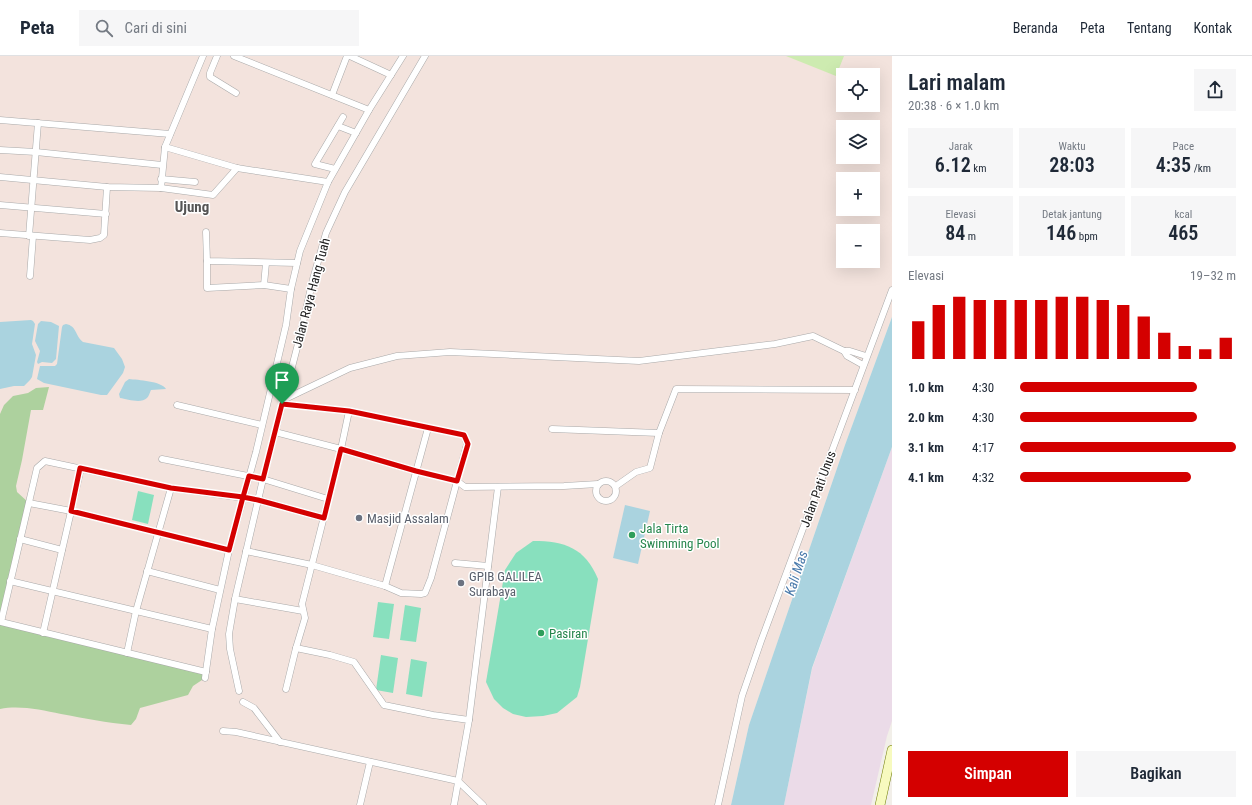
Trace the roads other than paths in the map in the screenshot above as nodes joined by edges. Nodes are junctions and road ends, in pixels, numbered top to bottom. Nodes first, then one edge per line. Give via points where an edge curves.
1 (203, 56) edge
2 (217, 56) edge
3 (234, 56) edge
4 (348, 56) edge
5 (403, 56) edge
6 (425, 56) edge
7 (391, 75) junction
8 (236, 92) dead end
9 (332, 95) junction
10 (369, 110) junction
11 (343, 117) dead end
12 (0, 120) edge
13 (38, 123) junction
14 (338, 126) junction
15 (356, 133) junction
16 (170, 134) junction
17 (165, 147) junction
18 (0, 150) edge
19 (36, 152) junction
20 (162, 165) junction
21 (237, 168) junction
22 (335, 169) junction
23 (0, 177) edge
24 (161, 179) junction
25 (34, 180) junction
26 (195, 182) dead end
27 (328, 182) junction
28 (107, 187) junction
29 (161, 188) junction
30 (0, 205) edge
31 (31, 208) junction
32 (106, 214) junction
33 (206, 232) dead end
34 (0, 233) edge
35 (31, 236) junction
36 (207, 260) junction
37 (266, 263) junction
38 (297, 263) junction
39 (30, 276) dead end
40 (264, 284) junction
41 (291, 289) junction
42 (892, 290) edge
43 (844, 351) junction
44 (866, 356) junction
45 (864, 365) junction
46 (855, 390) junction
47 (283, 402) junction
48 (177, 405) dead end
49 (349, 411) junction
50 (262, 424) junction
51 (428, 428) junction
52 (552, 429) dead end
53 (275, 432) junction
54 (659, 433) junction
55 (341, 449) junction
56 (162, 459) dead end
57 (80, 468) junction
58 (416, 471) junction
59 (249, 476) junction
60 (263, 479) junction
61 (457, 481) junction
62 (598, 484) junction
63 (616, 486) junction
64 (498, 487) junction
65 (171, 488) junction
66 (243, 497) junction
67 (328, 499) junction
68 (258, 500) junction
69 (29, 503) junction
70 (71, 511) junction
71 (324, 518) junction
72 (158, 532) junction
73 (20, 539) junction
74 (62, 550) junction
75 (229, 550) junction
76 (246, 551) junction
77 (455, 563) dead end
78 (312, 565) junction
79 (488, 566) junction
80 (146, 571) junction
81 (10, 581) junction
82 (385, 586) junction
83 (220, 590) junction
84 (53, 591) junction
85 (235, 599) junction
86 (136, 611) junction
87 (304, 611) junction
88 (212, 629) junction
89 (43, 632) junction
90 (296, 648) junction
91 (127, 653) junction
92 (286, 689) dead end
93 (239, 691) dead end
94 (243, 702) dead end
95 (468, 720) junction
96 (223, 731) dead end
97 (280, 742) junction
98 (892, 750) edge
99 (370, 762) junction
100 (458, 781) junction
101 (360, 805) edge
102 (454, 805) edge
103 (483, 805) edge
104 (718, 805) edge
105 (880, 805) edge

1 - 16 street
2 - 8 street via 210,77
3 - 9 street
4 - 7 street
4 - 9 street
5 - 7 street, Jalan Raya Hang Tuah
6 - 47 street, Jalan Raya Hang Tuah via 345,192 330,224 313,279
7 - 10 street, Jalan Raya Hang Tuah
9 - 10 street
10 - 15 street, Jalan Raya Hang Tuah
11 - 14 street
12 - 13 street
13 - 16 street
13 - 19 street
14 - 15 street
14 - 22 street via 315,164
15 - 22 street, Jalan Raya Hang Tuah
16 - 17 street
17 - 20 street
17 - 21 street
18 - 19 street
19 - 20 street
19 - 25 street
20 - 24 street
21 - 27 street
21 - 29 street via 214,195
22 - 27 street, Jalan Raya Hang Tuah
23 - 25 street
24 - 26 street
24 - 29 street
25 - 28 street
25 - 31 street
27 - 38 street, Jalan Raya Hang Tuah
28 - 29 street
28 - 32 street
30 - 31 street
31 - 32 street
31 - 35 street
32 - 35 street via 104,235 100,238 90,240
33 - 36 street
34 - 35 street
35 - 39 street
36 - 37 street
36 - 40 street via 207,288
37 - 38 street
37 - 40 street
38 - 41 street, Jalan Raya Hang Tuah
40 - 41 street
41 - 50 street, Jalan Raya Hang Tuah via 286,325
42 - 44 street, Jalan Pati Unus
43 - 44 street
43 - 45 street via 847,356
43 - 47 street via 813,336 775,344 639,361 450,352 397,356 350,368
44 - 45 street, Jalan Pati Unus
45 - 46 street, Jalan Pati Unus
46 - 54 street via 676,389
46 - 104 street, Jalan Pati Unus via 742,696
47 - 49 street
47 - 53 street, Jalan Raya Hang Tuah
48 - 50 street
49 - 51 street
49 - 55 street
50 - 59 street, Jalan Raya Hang Tuah
51 - 58 street
51 - 61 street via 464,435 468,444
52 - 54 street
53 - 55 street
53 - 60 street, Jalan Raya Hang Tuah
54 - 63 street via 650,468 636,472
55 - 58 street
55 - 67 street
56 - 59 street
57 - 65 street
57 - 69 street via 45,461 37,468
57 - 70 street
58 - 61 street
58 - 82 street
59 - 60 street
59 - 66 street, Jalan Raya Hang Tuah
60 - 67 street
60 - 68 street, Jalan Raya Hang Tuah
61 - 64 street via 465,487
61 - 82 street via 425,593 401,593
62 - 63 street via 604,481
62 - 63 street via 598,497 604,501 616,496
62 - 64 street
64 - 79 street
65 - 66 street
65 - 72 street
66 - 68 street
66 - 75 street, Jalan Raya Hang Tuah
67 - 71 street
68 - 71 street
68 - 76 street, Jalan Raya Hang Tuah
69 - 70 street
69 - 73 street
70 - 72 street
70 - 74 street
71 - 78 street
72 - 75 street
72 - 80 street
73 - 74 street
73 - 81 street
74 - 84 street
75 - 83 street, Jalan Raya Hang Tuah
76 - 78 street
76 - 85 street, Jalan Raya Hang Tuah
77 - 79 street
78 - 82 street
78 - 87 street via 302,604
79 - 95 street
80 - 83 street
80 - 86 street
81 - 84 street
81 - 89 street via 1,622
83 - 88 street, Jalan Raya Hang Tuah
84 - 86 street
84 - 89 street
85 - 87 street
85 - 93 street, Jalan Raya Hang Tuah via 229,634
86 - 88 street
86 - 91 street
87 - 90 street via 305,618
88 - 91 street, Jalan Raya Hang Tuah via 205,675
89 - 91 street
90 - 92 street
90 - 95 street via 354,662 384,705
94 - 97 street via 254,708
95 - 100 street
96 - 97 street
97 - 99 street
98 - 105 street
99 - 100 street
99 - 101 street
100 - 102 street
100 - 103 street

